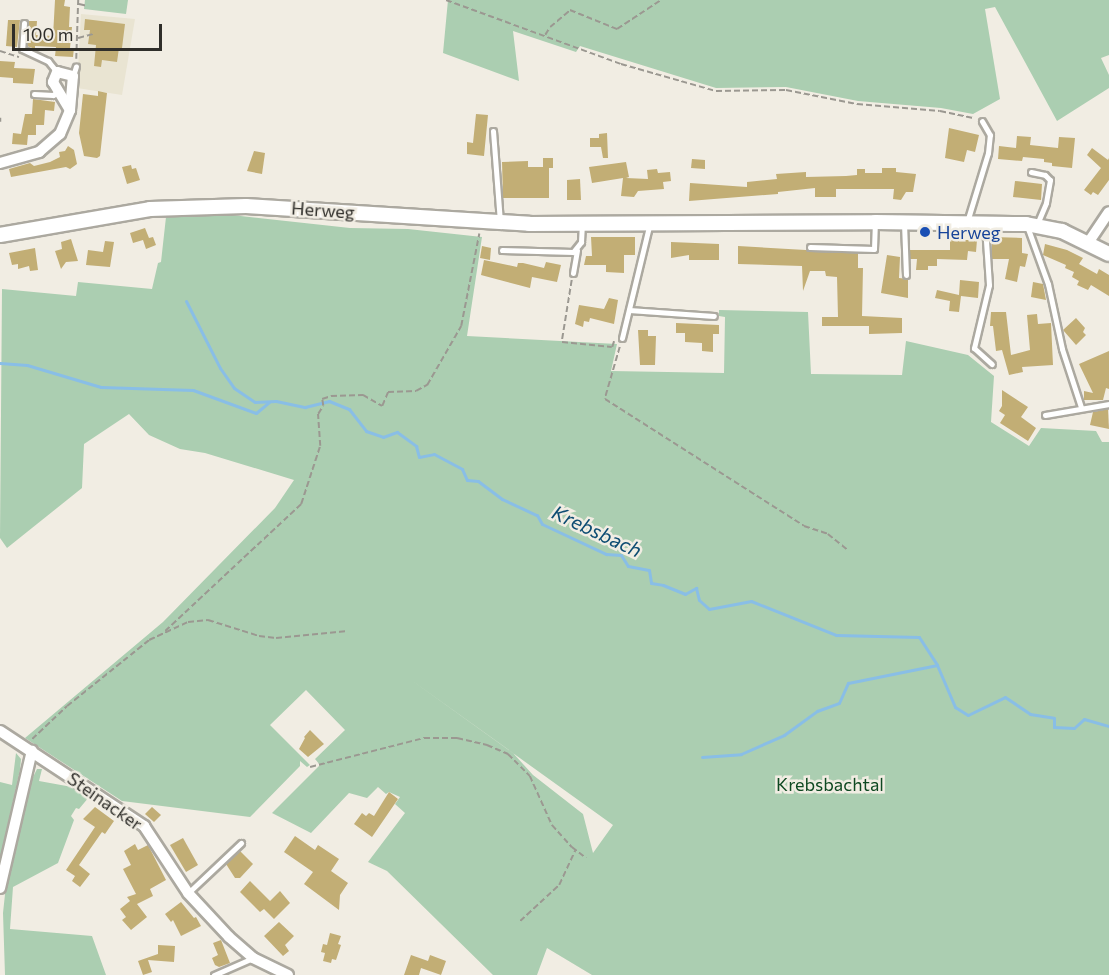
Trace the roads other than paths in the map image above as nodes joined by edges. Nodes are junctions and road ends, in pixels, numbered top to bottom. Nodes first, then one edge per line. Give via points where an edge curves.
1 (24, 23) dead end
2 (57, 72) junction
3 (58, 91) junction
4 (34, 94) dead end
5 (70, 110) junction
6 (982, 121) road end
7 (493, 131) dead end
8 (0, 163) edge
9 (1031, 172) dead end
10 (1109, 212) edge
11 (875, 222) junction
12 (904, 222) junction
13 (500, 223) junction
14 (649, 223) junction
15 (966, 223) junction
16 (985, 223) junction
17 (582, 224) junction
18 (1031, 225) junction
19 (0, 235) edge
20 (1088, 243) junction
21 (810, 247) dead end
22 (502, 250) dead end
23 (577, 250) junction
24 (1109, 254) edge
25 (573, 273) road end
26 (906, 275) dead end
27 (629, 310) junction
28 (714, 316) dead end
29 (622, 338) road end
30 (992, 364) dead end
31 (1109, 404) edge
32 (1081, 407) junction
33 (1045, 415) dead end
34 (0, 731) edge
35 (28, 748) junction
36 (240, 843) dead end
37 (0, 888) edge
38 (188, 893) junction
39 (253, 958) junction
40 (214, 975) edge
41 (288, 975) edge

1 - 2 lane via 22,49 48,61
2 - 3 street via 53,82
2 - 5 street via 74,71
3 - 4 lane via 53,95
3 - 5 street
5 - 8 street via 60,134 39,152
6 - 15 lane via 990,135 988,153
7 - 13 lane
9 - 18 lane via 1050,180 1046,203
10 - 20 street
11 - 12 street, Herweg
11 - 14 street, Herweg
11 - 21 lane via 874,249
12 - 15 street, Herweg
12 - 26 lane
13 - 17 street, Herweg
13 - 19 street, Herweg via 205,206 150,209
14 - 17 street, Herweg
14 - 27 lane
15 - 16 street, Herweg
16 - 18 street, Herweg
16 - 30 lane via 989,285 974,348
17 - 23 lane
18 - 20 street, Herweg via 1062,231
18 - 32 lane
20 - 24 street, Herweg
22 - 23 lane
23 - 25 lane
27 - 28 lane
27 - 29 lane
31 - 32 lane
32 - 33 lane
34 - 35 street, Steinacker
35 - 37 street
35 - 38 street, Steinacker via 144,826
36 - 38 lane
38 - 39 street, Steinacker
39 - 40 lane
39 - 41 street, Steinacker

